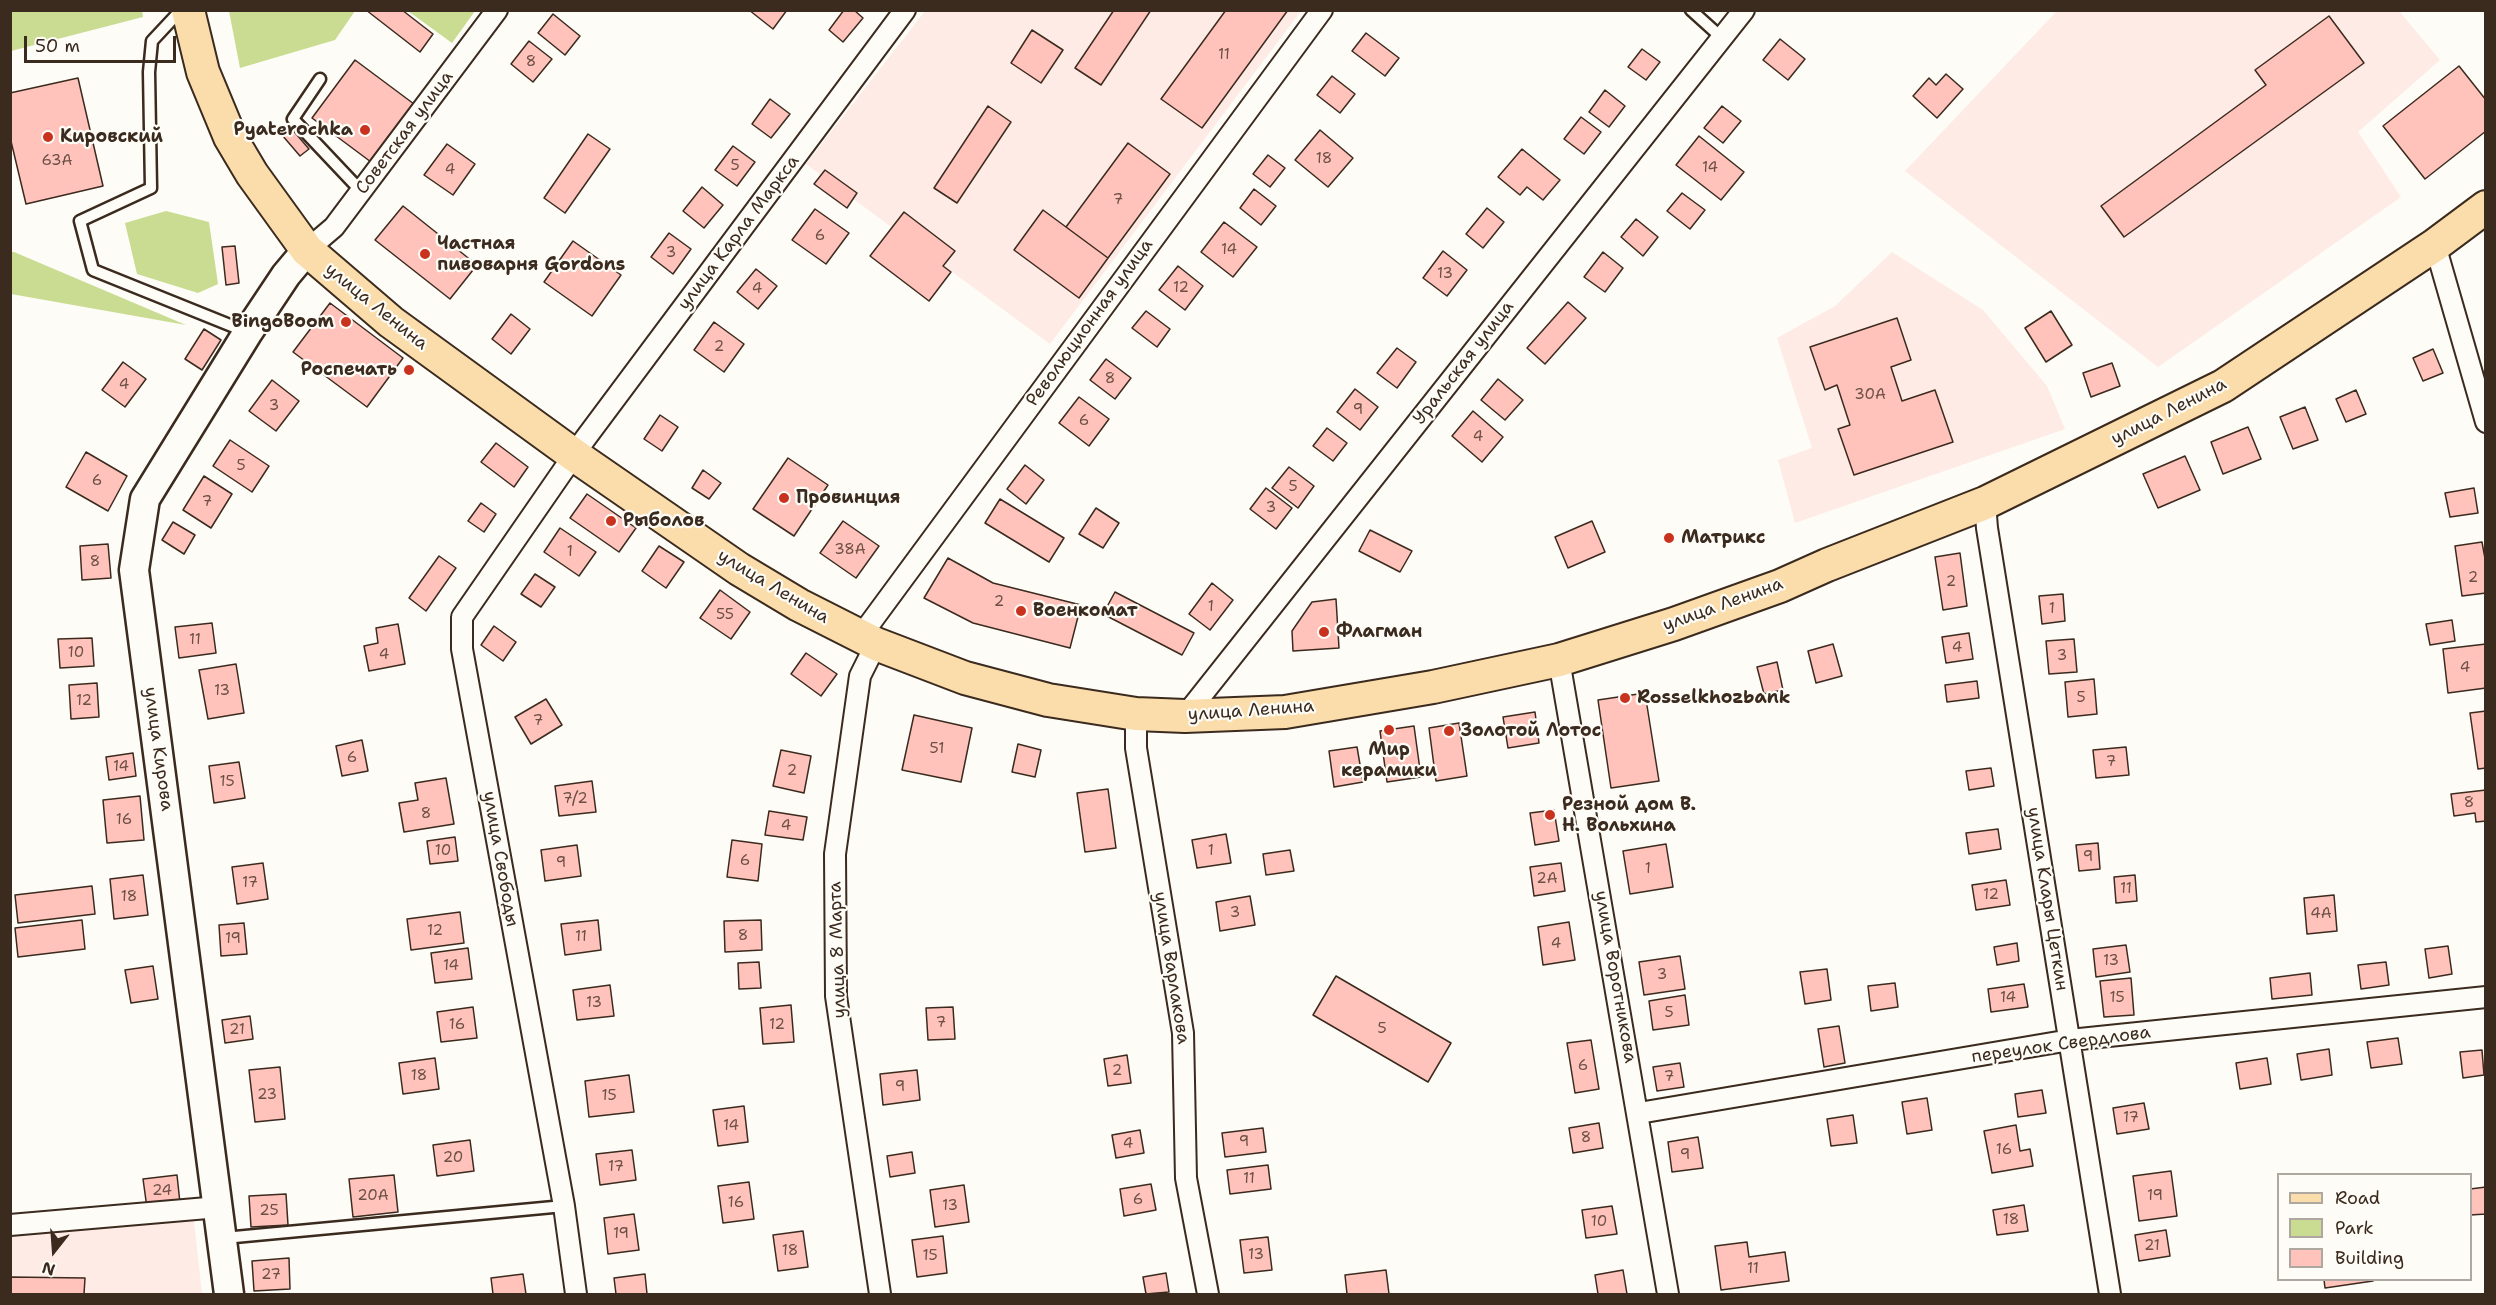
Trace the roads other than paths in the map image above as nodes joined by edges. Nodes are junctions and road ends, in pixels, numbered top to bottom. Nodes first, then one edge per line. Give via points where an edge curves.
1 (181, 10) edge
2 (188, 10) edge
3 (905, 10) edge
4 (1322, 10) edge
5 (1691, 10) edge
6 (1744, 10) edge
7 (495, 11) edge
8 (1722, 38) junction
9 (320, 79) dead end
10 (361, 191) junction
11 (2486, 207) edge
12 (2435, 245) junction
13 (307, 250) junction
14 (248, 332) junction
15 (2486, 422) edge
16 (573, 455) junction
17 (1986, 503) junction
18 (868, 641) junction
19 (1559, 660) junction
20 (1136, 714) junction
21 (1185, 716) junction
22 (2486, 997) edge
23 (2070, 1040) junction
24 (1639, 1113) junction
25 (564, 1206) junction
26 (219, 1207) junction
27 (10, 1225) edge
28 (222, 1239) junction
29 (229, 1294) edge
30 (576, 1294) edge
31 (880, 1294) edge
32 (1208, 1294) edge
33 (1668, 1294) edge
34 (2110, 1294) edge

1 - 14 lane via 152,41 151,188 80,221 93,270
2 - 13 main road, улица Ленина via 203,72 230,137
3 - 16 street, улица Карла Маркса
4 - 18 street, Революционная улица
5 - 8 lane
6 - 8 street, Уральская улица
7 - 10 street, Советская улица
8 - 21 street, Уральская улица
9 - 10 lane via 292,119
10 - 13 street, Советская улица via 333,227
11 - 12 main road, улица Ленина
12 - 15 street
12 - 17 main road, улица Ленина via 2223,386
13 - 14 street, улица Кирова
13 - 16 main road, улица Ленина via 391,322
14 - 26 street, улица Кирова via 145,499 134,570
16 - 18 main road, улица Ленина via 739,569
16 - 25 street, улица Свободы via 462,617 462,649
17 - 19 main road, улица Ленина via 1780,586
17 - 23 street, улица Клары Цеткин
18 - 20 main road, улица Ленина via 965,678 1038,697
18 - 31 street, улица 8 Марта via 835,854 836,996
19 - 21 main road, улица Ленина via 1285,712
19 - 24 street, улица Воротникова
20 - 21 main road, улица Ленина
20 - 32 street, улица Варлакова via 1136,748 1184,1033 1186,1178
22 - 23 street, переулок Свердлова
23 - 24 street, переулок Свердлова
23 - 34 street, улица Клары Цеткин
24 - 33 street, улица Воротникова
25 - 28 lane
25 - 30 street, улица Свободы
26 - 27 street
26 - 28 street, улица Кирова
28 - 29 street, улица Кирова

